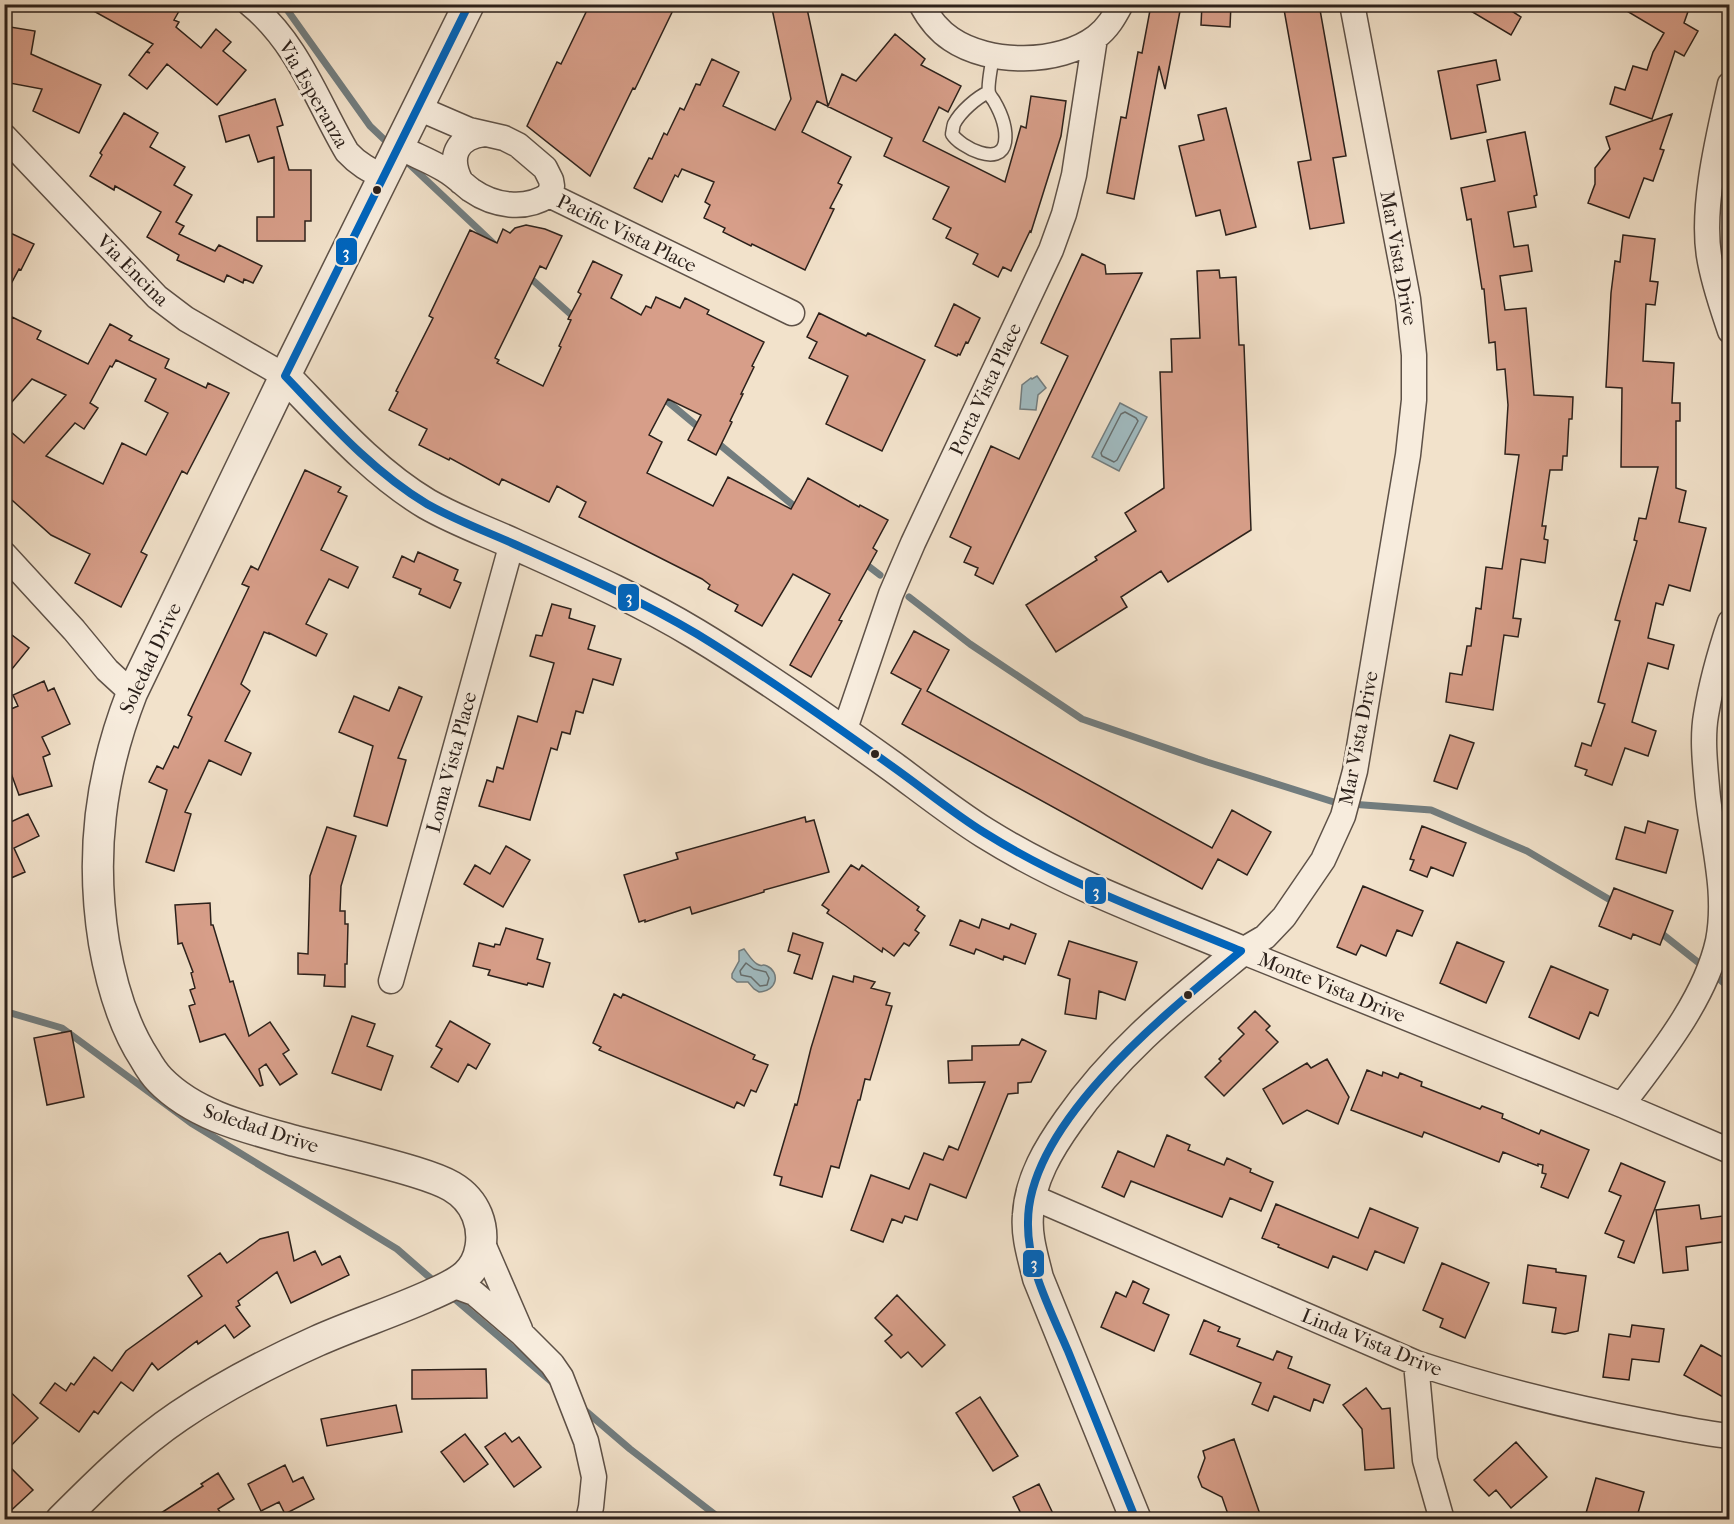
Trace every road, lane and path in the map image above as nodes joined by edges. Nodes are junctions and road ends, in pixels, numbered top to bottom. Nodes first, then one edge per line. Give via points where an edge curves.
1 (250, 4) edge
2 (469, 4) edge
3 (921, 4) edge
4 (1121, 4) edge
5 (1352, 4) edge
6 (1095, 38) junction
7 (993, 55) junction
8 (1730, 84) edge
9 (989, 92) junction
10 (418, 108) junction
11 (484, 134) junction
12 (4, 136) edge
13 (399, 147) junction
14 (384, 177) junction
15 (461, 182) junction
16 (549, 195) junction
17 (792, 313) dead end
18 (1730, 331) edge
19 (285, 375) junction
20 (512, 543) junction
21 (4, 554) edge
22 (1730, 622) edge
23 (132, 693) junction
24 (844, 732) junction
25 (1241, 951) junction
26 (391, 981) dead end
27 (1623, 1105) junction
28 (1730, 1151) edge
29 (1030, 1196) junction
30 (481, 1239) junction
31 (452, 1285) junction
32 (522, 1334) junction
33 (1416, 1363) junction
34 (1730, 1436) edge
35 (62, 1520) edge
36 (588, 1520) edge
37 (1136, 1520) edge
38 (1442, 1520) edge

1 - 14 street, Via Esperanza via 301,64 347,152 364,168
2 - 10 street, Soledad Drive
3 - 7 street via 949,38
4 - 6 street via 1108,27
5 - 25 street, Mar Vista Drive via 1408,298 1414,355 1408,454 1355,771 1343,816 1323,860 1284,917 1265,937
6 - 7 street via 1065,52 1045,56
6 - 24 street, Porta Vista Place via 1074,175 1051,250 891,594
7 - 9 lane
8 - 18 street via 1707,228 1713,276
9 - 9 lane via 1005,129 1005,144 992,155 979,153 952,134 954,123 978,97
10 - 11 street
10 - 13 street, Soledad Drive
11 - 15 street via 471,136 457,151 454,163
11 - 16 street via 518,145 545,168 552,186
12 - 19 street, Via Encina via 157,297 186,319
13 - 14 street, Soledad Drive
13 - 15 street, Pacific Vista Place
14 - 19 street, Soledad Drive
15 - 16 street, Pacific Vista Place via 499,203 529,204
16 - 17 street, Pacific Vista Place
19 - 20 street, Monte Vista Drive via 353,446 397,483 443,512
19 - 23 street, Soledad Drive
20 - 24 street, Monte Vista Drive via 652,608
20 - 26 street, Loma Vista Place
21 - 23 street
22 - 27 street via 1706,715 1704,744 1721,899 1718,940 1709,971 1677,1030
23 - 30 street, Soledad Drive via 107,771 100,810 98,883 107,963 124,1020 139,1050 157,1078 197,1108 262,1132 394,1165 456,1188 478,1216
24 - 25 street, Monte Vista Drive via 984,832 1043,865 1095,891
25 - 27 street, Monte Vista Drive
25 - 29 street, Mar Vista Drive via 1160,1017 1116,1061 1053,1142
27 - 28 street, Monte Vista Drive
29 - 33 street, Linda Vista Drive
29 - 37 street, Mar Vista Drive via 1029,1241 1038,1278
30 - 31 street, Soledad Drive via 474,1267
30 - 32 street
31 - 32 street via 474,1293
31 - 35 street, Soledad Drive via 289,1354 178,1416 124,1459
32 - 36 street via 561,1377 579,1421 594,1477
33 - 34 street, Linda Vista Drive via 1529,1397
33 - 38 street via 1425,1460

